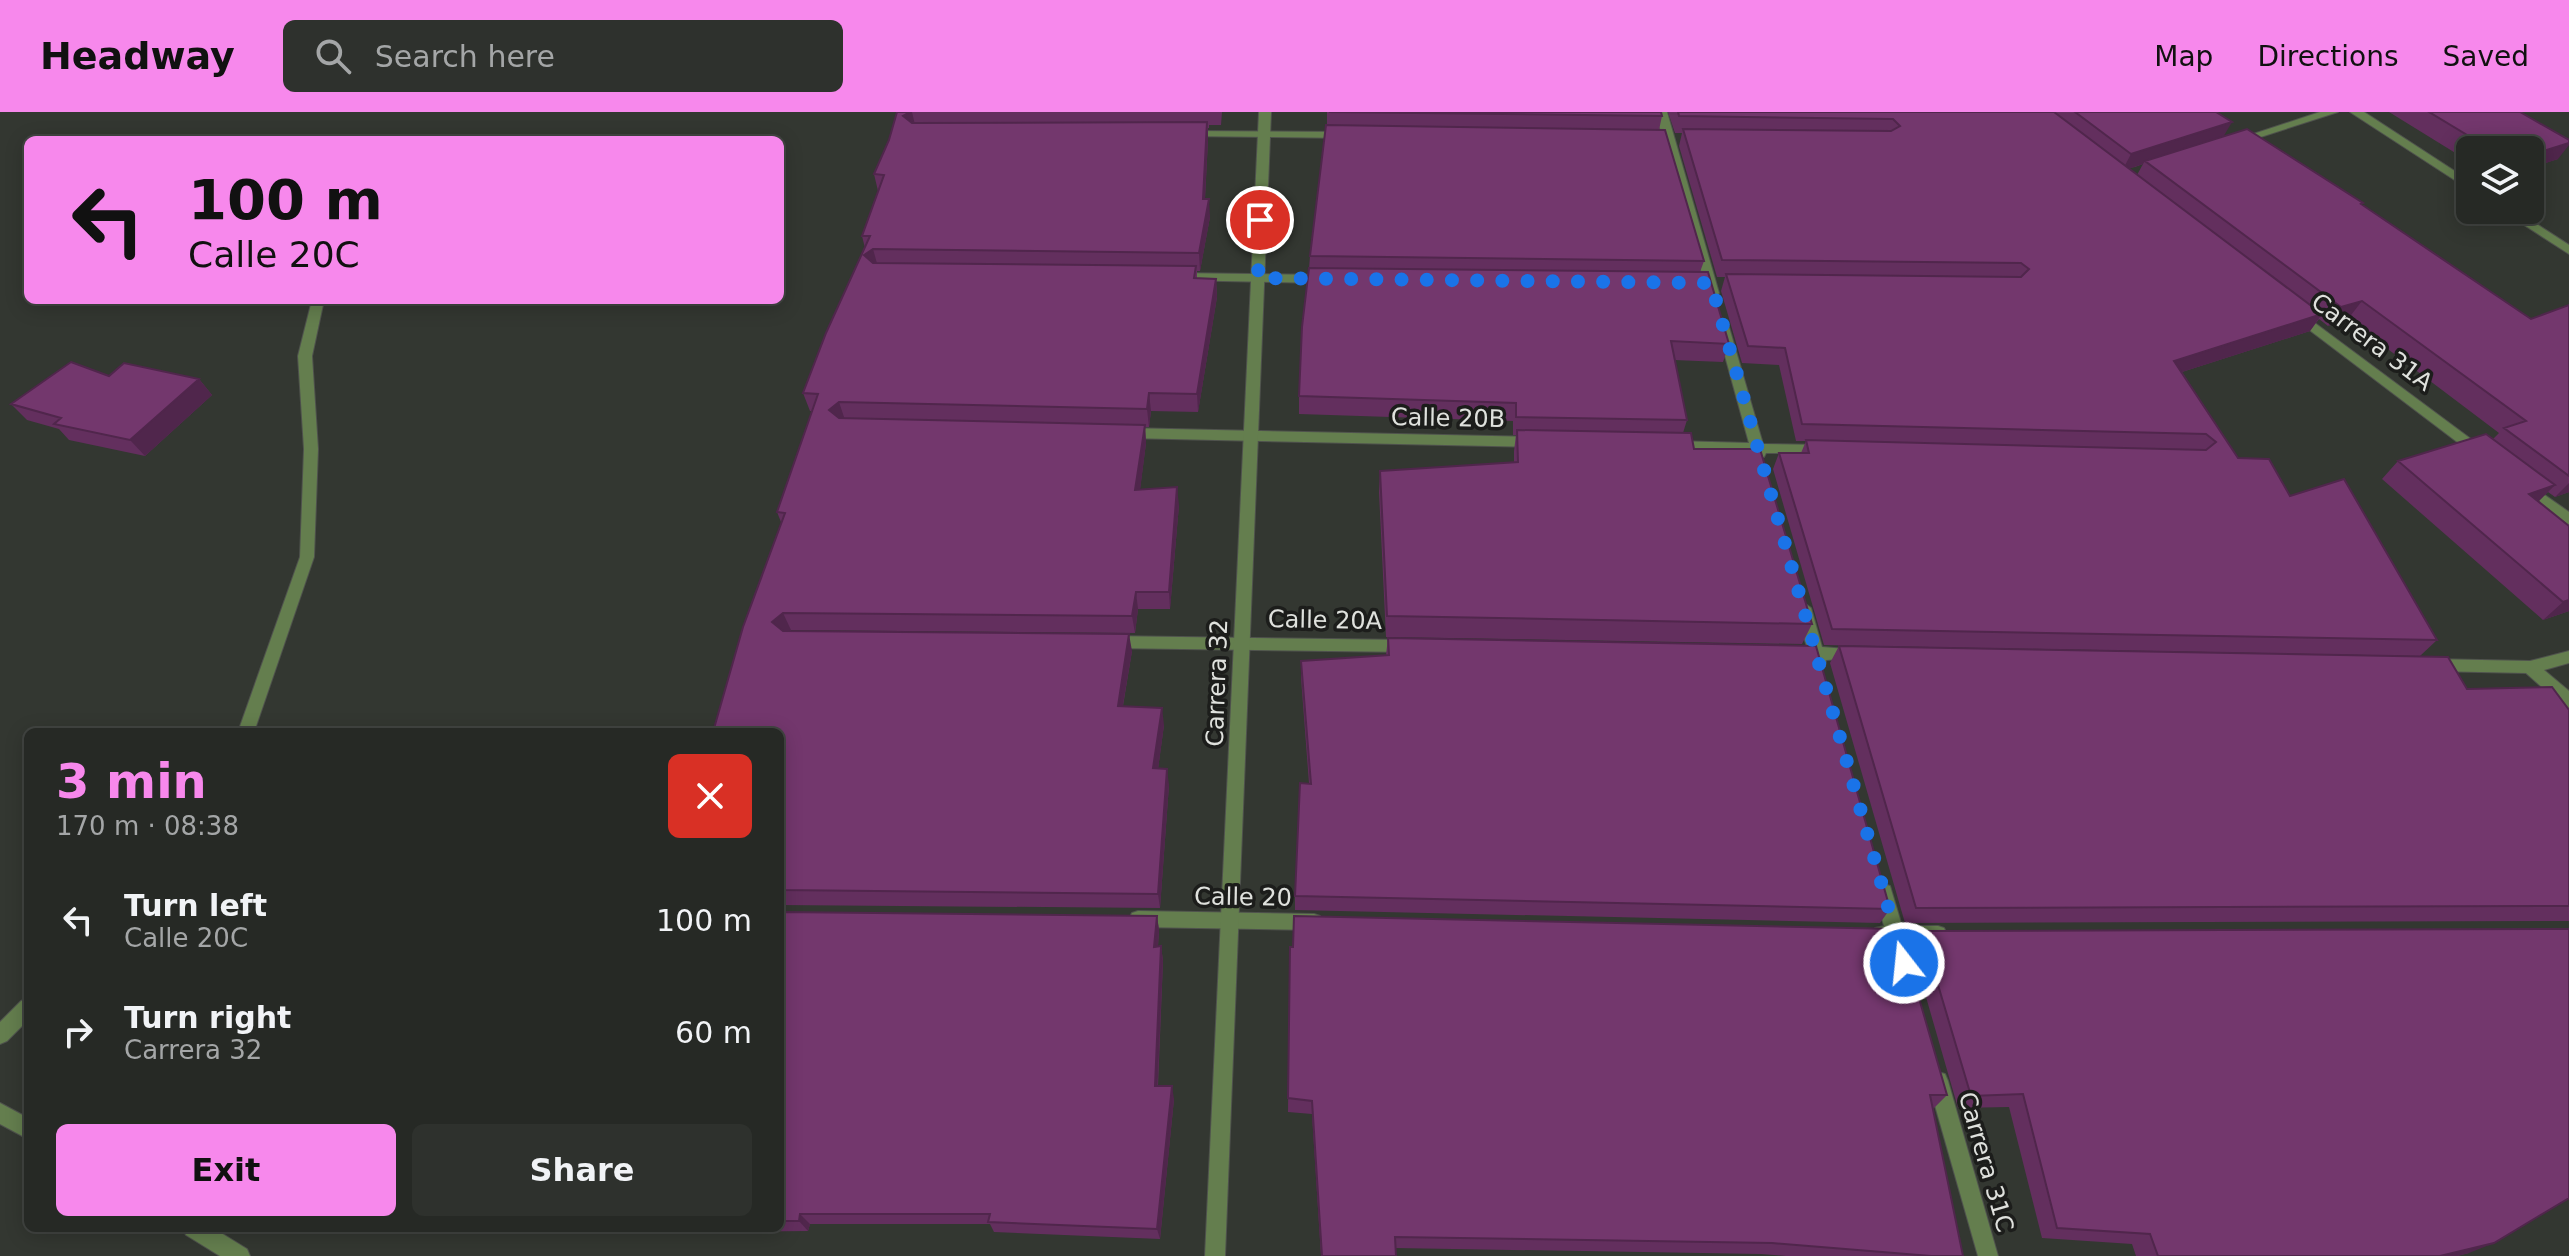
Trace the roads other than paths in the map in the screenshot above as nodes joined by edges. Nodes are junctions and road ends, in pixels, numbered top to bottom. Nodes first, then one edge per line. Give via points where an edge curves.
1 (1265, 112) edge
2 (1661, 112) edge
3 (2332, 112) edge
4 (2356, 112) edge
5 (1169, 134) edge
6 (1264, 134) junction
7 (1358, 135) edge
8 (2225, 145) edge
9 (2456, 177) edge
10 (2529, 224) edge
11 (2569, 250) edge
12 (1163, 277) edge
13 (1258, 278) junction
14 (1336, 279) edge
15 (2281, 301) edge
16 (317, 304) edge
17 (1110, 432) edge
18 (1251, 435) junction
19 (1552, 443) edge
20 (1662, 445) edge
21 (1757, 448) junction
22 (1835, 450) edge
23 (2494, 463) edge
24 (1766, 477) edge
25 (2519, 482) edge
26 (2569, 520) edge
27 (1799, 595) edge
28 (1087, 642) edge
29 (1242, 643) junction
30 (1434, 646) edge
31 (1784, 653) edge
32 (1816, 653) junction
33 (1864, 654) edge
34 (2569, 657) edge
35 (2419, 665) edge
36 (2530, 667) junction
37 (1825, 683) edge
38 (2569, 701) edge
39 (247, 728) edge
40 (1879, 875) edge
41 (1122, 919) edge
42 (1230, 920) junction
43 (1325, 922) edge
44 (1864, 933) edge
45 (1896, 934) junction
46 (1958, 934) edge
47 (1904, 965) edge
48 (24, 1011) edge
49 (0, 1035) edge
50 (1935, 1072) edge
51 (0, 1113) edge
52 (24, 1127) edge
53 (200, 1232) edge
54 (240, 1256) edge
55 (1215, 1256) edge
56 (1988, 1256) edge

1 - 6 street, Carrera 32
2 - 21 street
3 - 8 street
4 - 9 street
5 - 6 street
6 - 7 street
6 - 13 street, Carrera 32
10 - 11 street
12 - 13 street
13 - 14 street
13 - 18 street, Carrera 32
15 - 23 street, Carrera 31A
16 - 39 street via 305,356 311,449 307,557
17 - 18 street, Calle 20B
18 - 19 street, Calle 20B
18 - 29 street, Carrera 32
20 - 21 street
21 - 22 street
21 - 24 street
25 - 26 street
27 - 32 street
28 - 29 street, Calle 20A
29 - 30 street, Calle 20A
29 - 42 street, Carrera 32
31 - 32 street
32 - 33 street
32 - 37 street
34 - 36 street
35 - 36 street
36 - 38 street
40 - 45 street
41 - 42 street, Calle 20
42 - 43 street, Calle 20
42 - 55 street, Carrera 32
44 - 45 street
45 - 46 street
45 - 47 street
48 - 49 street
50 - 56 street, Carrera 31C
51 - 52 street
53 - 54 street

